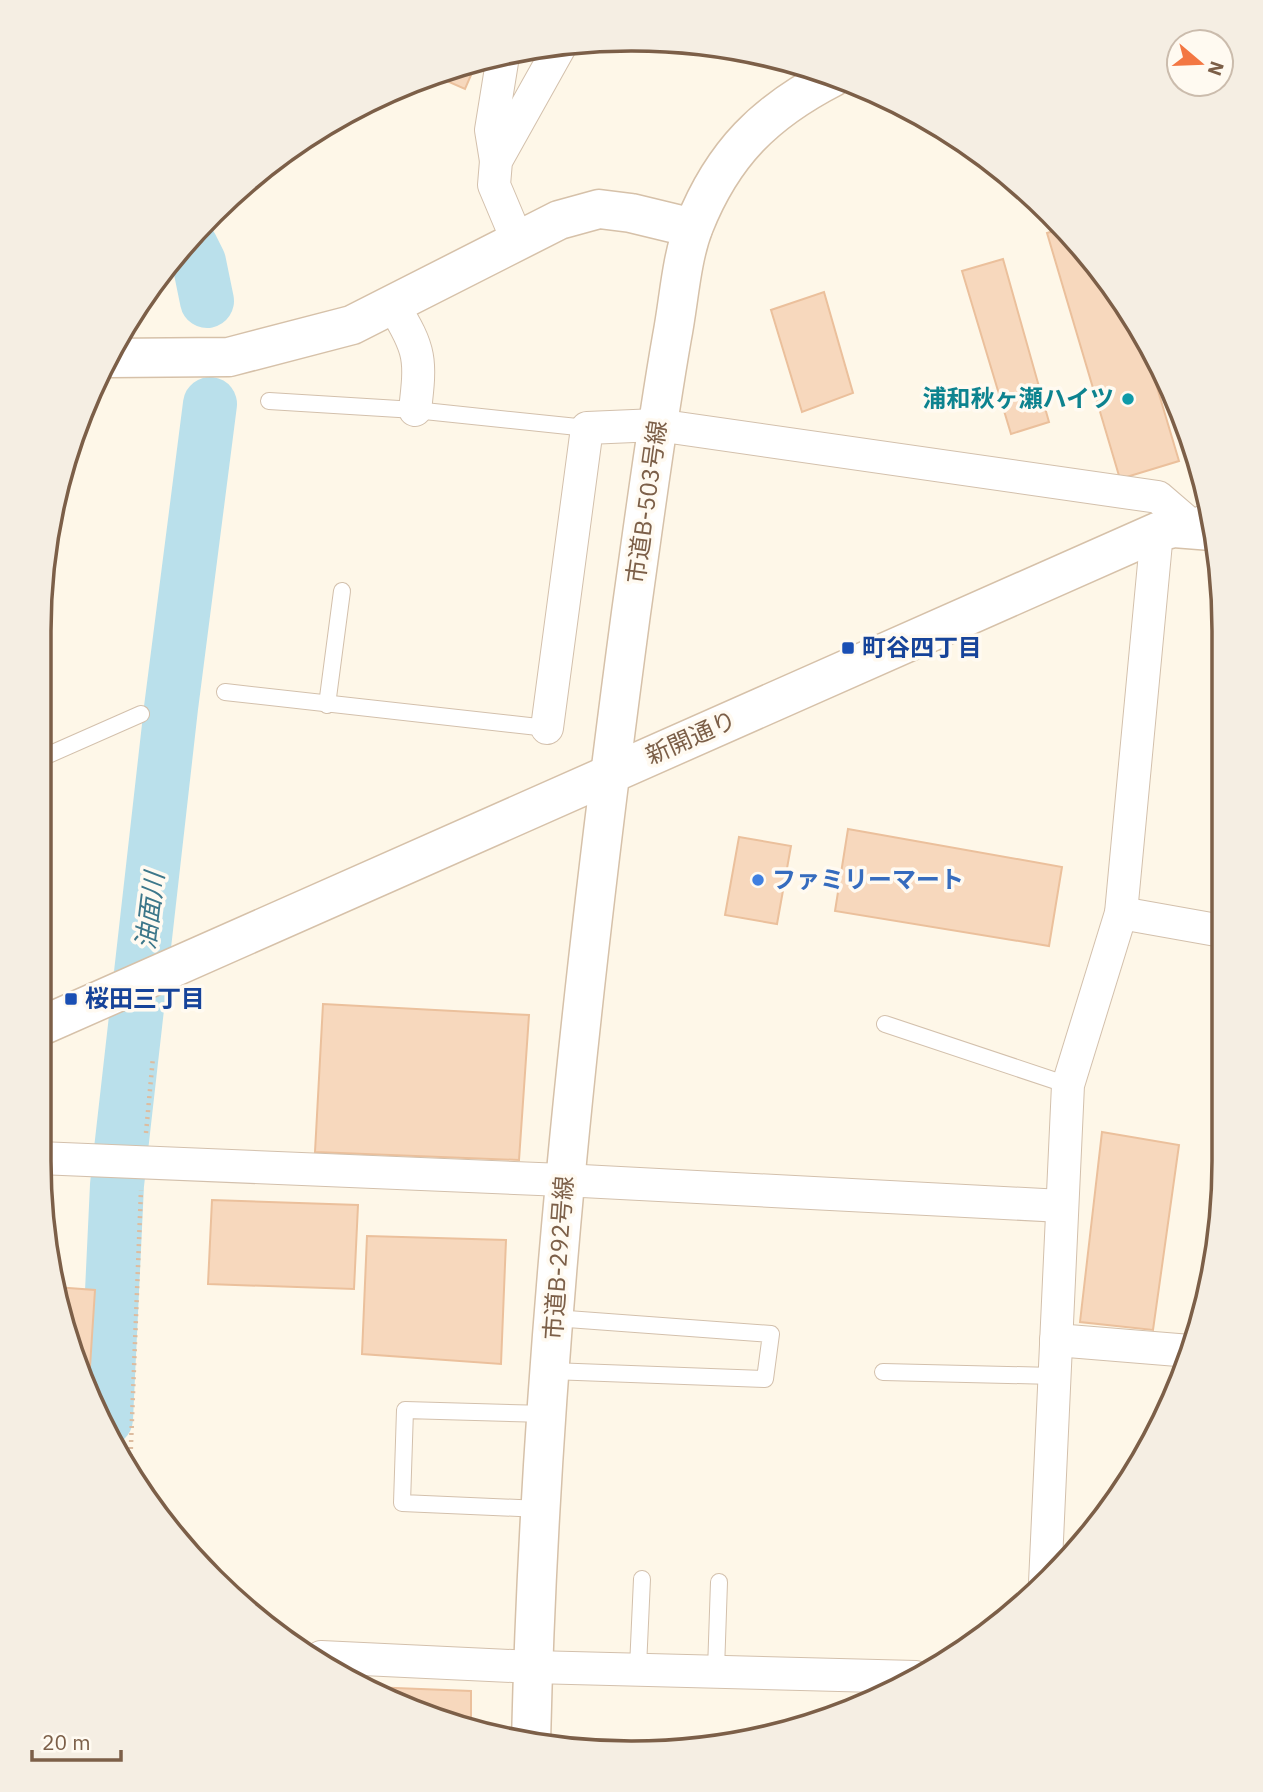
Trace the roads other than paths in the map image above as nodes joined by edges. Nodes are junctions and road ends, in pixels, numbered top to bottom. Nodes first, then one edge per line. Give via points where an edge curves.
1 (555, 56) edge
2 (501, 66) edge
3 (822, 83) edge
4 (496, 161) junction
5 (693, 228) junction
6 (518, 242) junction
7 (394, 307) junction
8 (120, 358) edge
9 (269, 401) dead end
10 (415, 410) junction
11 (657, 425) junction
12 (587, 428) junction
13 (1202, 524) edge
14 (1202, 526) edge
15 (1157, 532) junction
16 (342, 591) dead end
17 (225, 692) dead end
18 (327, 705) junction
19 (141, 715) dead end
20 (547, 728) joint
21 (51, 753) edge
22 (609, 776) junction
23 (1121, 913) junction
24 (1212, 929) edge
25 (51, 1022) edge
26 (885, 1024) dead end
27 (1069, 1085) junction
28 (51, 1158) edge
29 (563, 1180) junction
30 (1062, 1206) junction
31 (554, 1318) junction
32 (1056, 1340) junction
33 (1180, 1350) edge
34 (551, 1371) junction
35 (883, 1372) dead end
36 (1054, 1376) junction
37 (547, 1414) junction
38 (541, 1509) junction
39 (1046, 1567) edge
40 (642, 1579) dead end
41 (719, 1582) dead end
42 (332, 1658) edge
43 (533, 1667) junction
44 (638, 1667) junction
45 (716, 1670) junction
46 (897, 1676) edge
47 (531, 1732) edge

1 - 4 street
2 - 4 street via 491,130
3 - 5 street, 市道B-503号線 via 781,106 750,132 719,176
4 - 6 street via 494,185
5 - 6 street via 599,209 559,220
5 - 11 street, 市道B-503号線
6 - 7 street
7 - 8 street via 340,329 229,356
7 - 10 street via 410,332 420,364
9 - 10 lane
10 - 12 lane
11 - 12 street
11 - 13 street via 1158,497
11 - 22 street, 市道B-503号線
12 - 20 street
14 - 15 street, 新開通り
15 - 22 street, 新開通り
15 - 23 street
16 - 18 lane
17 - 18 lane
18 - 20 lane
19 - 21 lane
22 - 25 street, 新開通り
22 - 29 street, 市道B-292号線
23 - 24 street
23 - 27 street
26 - 27 lane
27 - 30 street
28 - 29 street
29 - 30 street
29 - 31 street, 市道B-292号線
30 - 32 street
31 - 34 street, 市道B-292号線
31 - 34 lane via 771,1334 765,1379
32 - 33 street
32 - 36 street
34 - 37 street, 市道B-292号線
35 - 36 lane
36 - 39 street
37 - 38 street, 市道B-292号線
37 - 38 lane via 405,1410 402,1503
38 - 43 street, 市道B-292号線
40 - 44 lane
41 - 45 lane
42 - 43 street
43 - 44 street
43 - 47 street, 市道B-292号線
44 - 45 street
45 - 46 street

